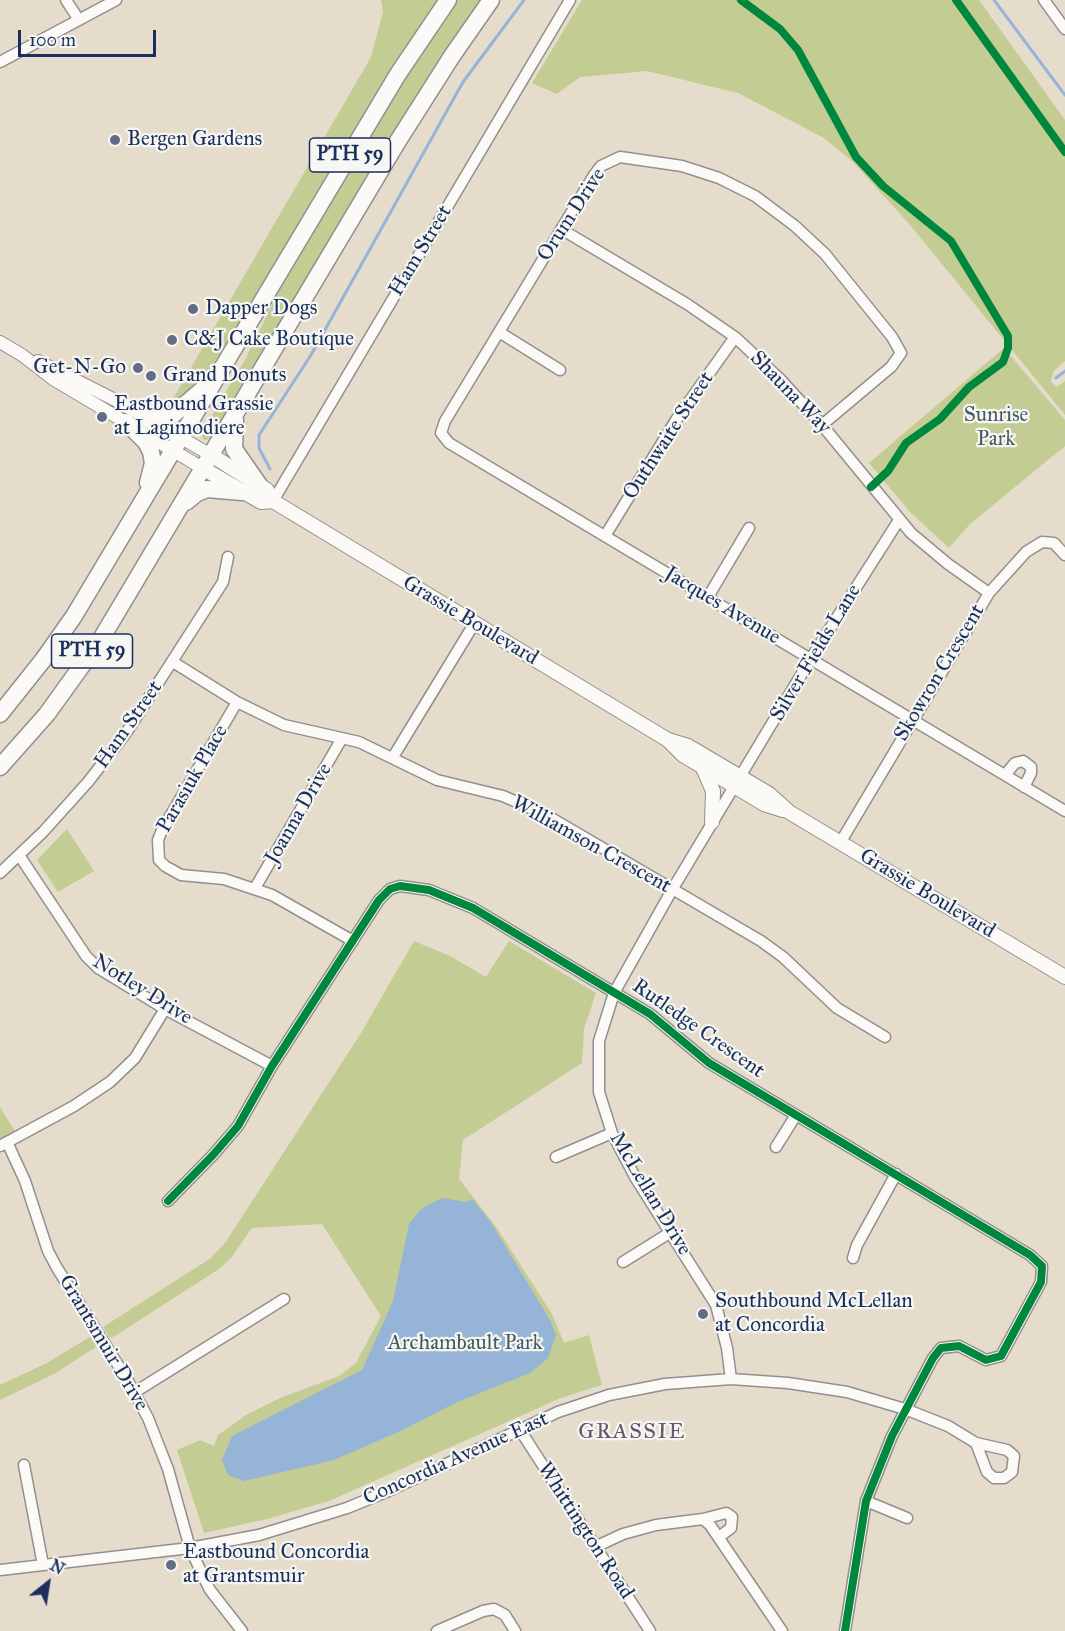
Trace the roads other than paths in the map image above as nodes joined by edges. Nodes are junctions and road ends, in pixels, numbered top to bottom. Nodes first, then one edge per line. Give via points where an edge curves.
1 (66, 0) edge
2 (116, 0) edge
3 (448, 0) edge
4 (491, 0) edge
5 (570, 0) edge
6 (1044, 0) edge
7 (79, 20) junction
8 (1065, 29) edge
9 (0, 62) edge
10 (561, 228) junction
11 (499, 332) junction
12 (735, 337) junction
13 (0, 342) edge
14 (22, 355) junction
15 (560, 370) dead end
16 (221, 371) junction
17 (238, 411) junction
18 (149, 420) junction
19 (126, 422) junction
20 (822, 425) junction
21 (441, 434) joint
22 (177, 444) junction
23 (208, 462) junction
24 (259, 485) junction
25 (242, 492) junction
26 (273, 501) junction
27 (142, 502) junction
28 (899, 520) junction
29 (170, 525) junction
30 (749, 528) dead end
31 (605, 536) junction
32 (1065, 555) edge
33 (228, 557) dead end
34 (989, 593) junction
35 (708, 597) junction
36 (474, 624) junction
37 (810, 660) junction
38 (173, 662) junction
39 (237, 702) junction
40 (0, 714) edge
41 (911, 719) junction
42 (341, 740) junction
43 (668, 740) junction
44 (393, 757) junction
45 (0, 767) edge
46 (704, 768) junction
47 (1005, 775) junction
48 (739, 782) junction
49 (1024, 787) junction
50 (1065, 812) edge
51 (712, 822) junction
52 (840, 843) junction
53 (19, 855) junction
54 (0, 873) edge
55 (255, 888) junction
56 (672, 890) junction
57 (353, 941) junction
58 (1065, 977) edge
59 (614, 993) junction
60 (165, 1009) junction
61 (885, 1037) dead end
62 (272, 1066) junction
63 (796, 1115) junction
64 (612, 1133) junction
65 (3, 1144) edge
66 (776, 1147) dead end
67 (556, 1157) dead end
68 (896, 1174) junction
69 (168, 1201) dead end
70 (671, 1232) junction
71 (853, 1258) dead end
72 (623, 1262) dead end
73 (284, 1299) dead end
74 (731, 1379) junction
75 (135, 1392) junction
76 (905, 1409) junction
77 (520, 1430) junction
78 (976, 1443) dead end
79 (24, 1465) dead end
80 (866, 1501) junction
81 (907, 1518) dead end
82 (703, 1519) junction
83 (719, 1537) junction
84 (595, 1547) junction
85 (190, 1548) junction
86 (43, 1565) junction
87 (0, 1570) edge
88 (242, 1631) edge
89 (436, 1631) edge
90 (515, 1631) edge
91 (650, 1631) edge
92 (782, 1631) edge
93 (844, 1631) edge

1 - 7 street
2 - 7 street
3 - 16 main road, PTH 59 via 398,74
4 - 17 main road, PTH 59 via 408,126
5 - 26 street, Ham Street
6 - 8 street
7 - 9 street
10 - 11 street, Orum Drive
10 - 12 street, Shauna Way
10 - 20 street, Orum Drive via 601,166 620,157 682,166 720,178 778,212 825,254 901,353 891,367
11 - 15 street
11 - 21 street, Orum Drive
12 - 20 street, Shauna Way
12 - 31 street, Outhwaite Street via 676,420
13 - 14 street, Grassie Boulevard
14 - 18 street, Grassie Boulevard via 58,369
14 - 19 street, Grassie Boulevard via 53,379
16 - 18 main road via 179,411
16 - 22 main road, PTH 59
17 - 23 main road, PTH 59
17 - 24 main road via 233,444
18 - 22 street, Grassie Boulevard
19 - 22 street, Grassie Boulevard
19 - 27 main road via 146,442 153,463
20 - 28 street, Shauna Way
21 - 31 street, Jacques Avenue via 449,443
22 - 23 street, Grassie Boulevard
22 - 27 main road, PTH 59
23 - 24 main road, Grassie Boulevard
23 - 25 main road, Grassie Boulevard
23 - 29 main road, PTH 59
24 - 26 main road, Grassie Boulevard
25 - 26 main road, Grassie Boulevard via 261,502
25 - 29 main road via 207,489 197,493
26 - 36 main road, Grassie Boulevard
27 - 40 main road, PTH 59 via 74,616
28 - 34 street, Shauna Way via 948,564
28 - 37 street, Silver Fields Lane
29 - 45 main road, PTH 59 via 80,669
30 - 35 street
31 - 35 street, Jacques Avenue
32 - 34 street, Skowron Crescent via 1054,543 1042,542 1026,552
33 - 38 street, Ham Street via 223,582
34 - 41 street, Skowron Crescent
35 - 37 street, Jacques Avenue
36 - 43 main road, Grassie Boulevard
36 - 44 street
37 - 41 street, Jacques Avenue
37 - 48 street, Silver Fields Lane
38 - 39 street, Williamson Crescent
38 - 53 street, Ham Street via 106,759
39 - 42 street, Williamson Crescent via 284,725
39 - 55 street, Parasiuk Place via 162,830 157,850 165,866 182,875 224,879
41 - 47 street, Jacques Avenue
41 - 52 street, Skowron Crescent
42 - 44 street, Williamson Crescent via 359,742
42 - 55 street, Joanna Drive
43 - 46 main road, Grassie Boulevard
43 - 48 main road, Grassie Boulevard via 688,746
44 - 56 street, Williamson Crescent via 437,780 530,806
46 - 48 main road, Grassie Boulevard
46 - 51 main road via 713,791
47 - 49 street, Jacques Avenue
47 - 49 street via 1015,763 1023,761 1031,767
48 - 51 street, McLellan Drive
48 - 52 main road, Grassie Boulevard via 764,804 789,812
49 - 50 street, Jacques Avenue
51 - 56 street, McLellan Drive
52 - 58 main road, Grassie Boulevard
53 - 54 street, Ham Street
53 - 60 street, Notley Drive via 86,956 98,968
55 - 57 street, Parasiuk Place
56 - 59 street, McLellan Drive
56 - 61 street, Williamson Crescent via 761,941 837,1008
57 - 59 street, Rutledge Crescent via 390,889 400,886 429,890 473,908
57 - 62 street, Rutledge Crescent
59 - 63 street, Rutledge Crescent via 664,1024 709,1063
59 - 64 street, McLellan Drive via 599,1041 597,1076
60 - 62 street, Notley Drive
60 - 65 street via 135,1058 110,1082
62 - 69 street, Rutledge Crescent via 238,1126
63 - 66 street
63 - 68 street, Rutledge Crescent
64 - 67 street
64 - 70 street, McLellan Drive
65 - 75 street, Grantsmuir Drive via 25,1181 53,1260
68 - 71 street
68 - 76 street, Rutledge Crescent via 1030,1255 1042,1266 1043,1274 1001,1356 986,1360 959,1347 941,1348
70 - 72 street
70 - 74 street, McLellan Drive via 716,1305
73 - 75 street
74 - 76 street, Concordia Avenue East via 847,1392
74 - 77 street, Concordia Avenue East via 665,1384 609,1395
75 - 85 street, Grantsmuir Drive via 168,1469
76 - 78 street, Concordia Avenue East via 948,1426
76 - 80 street
77 - 84 street, Whittington Road
77 - 85 street, Concordia Avenue East via 347,1508 259,1534
79 - 86 street
80 - 81 street
80 - 93 street
82 - 83 street
82 - 83 street via 726,1513 732,1517 731,1528
82 - 84 street via 656,1525
83 - 92 street
84 - 91 street, Whittington Road
85 - 86 street, Concordia Avenue East
85 - 88 street, Grantsmuir Drive via 210,1590
86 - 87 street, Concordia Avenue East
89 - 90 street via 494,1609 505,1616

